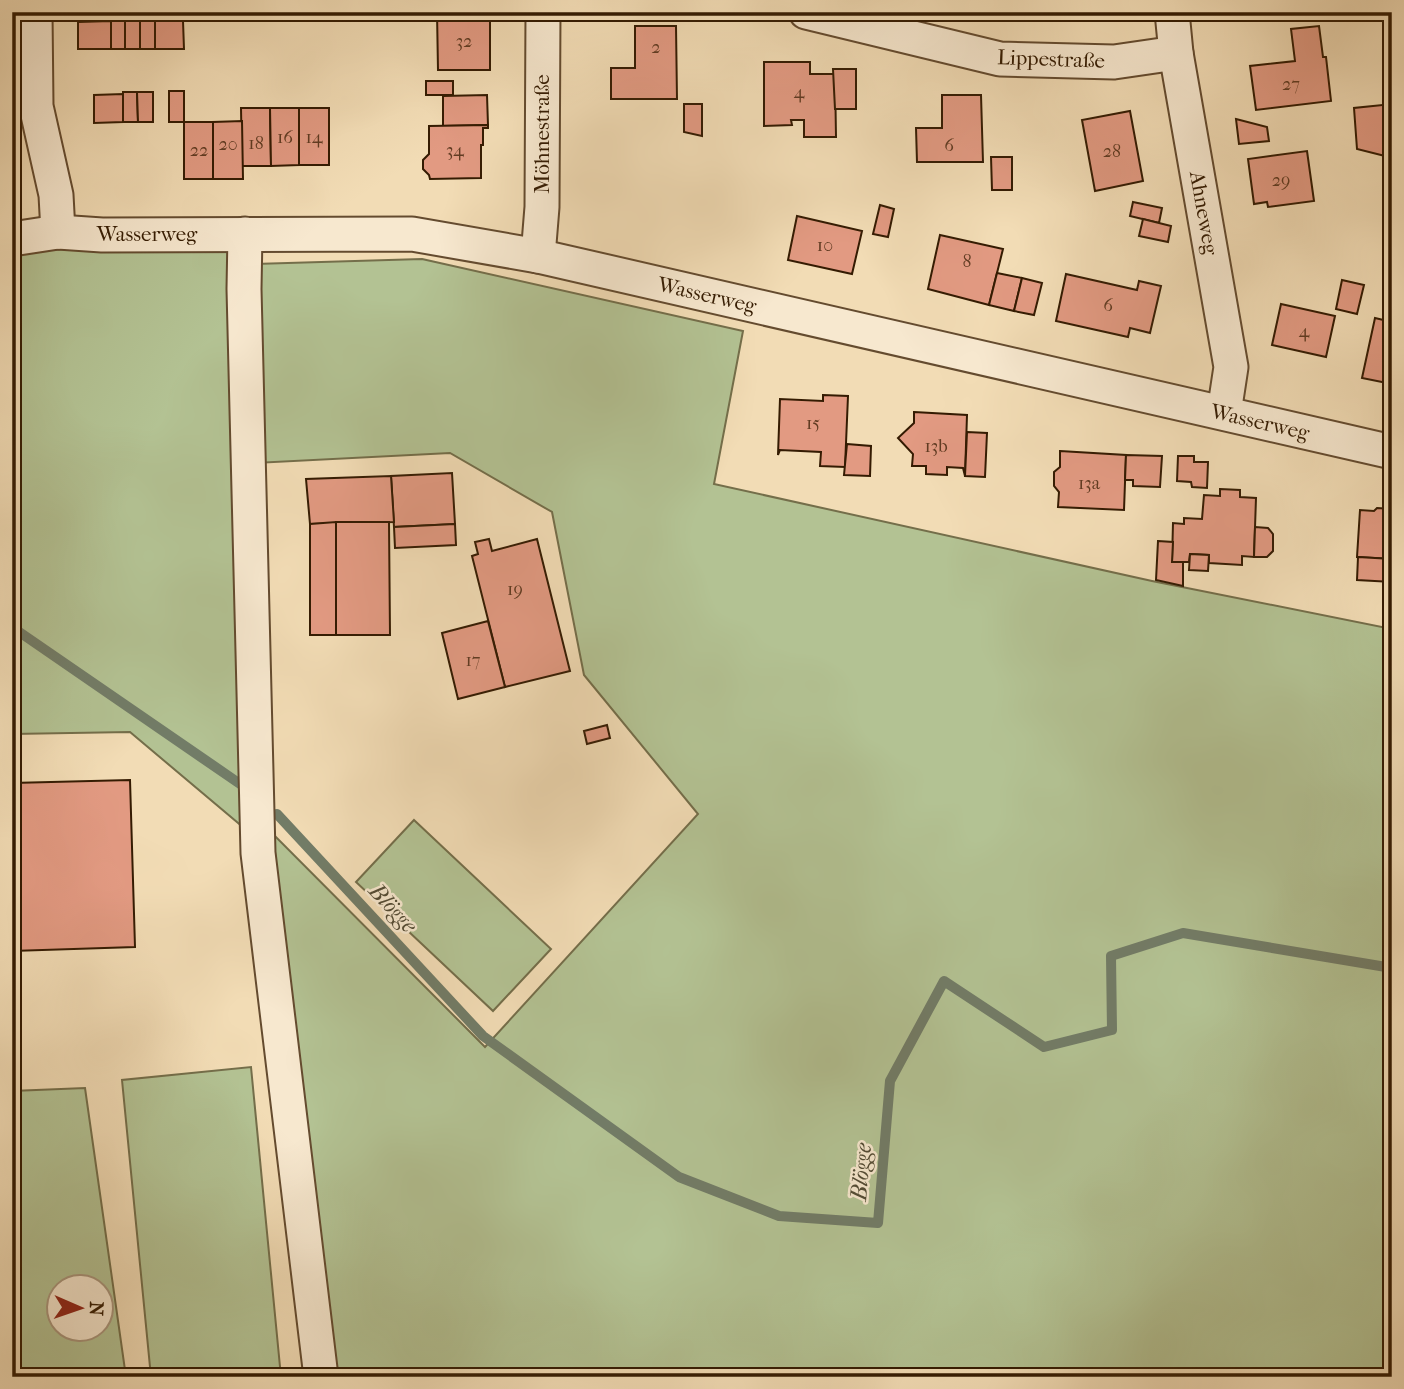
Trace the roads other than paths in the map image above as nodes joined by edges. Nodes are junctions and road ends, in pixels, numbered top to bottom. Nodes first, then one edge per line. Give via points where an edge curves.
1 (35, 12) edge
2 (543, 12) edge
3 (806, 12) edge
4 (1172, 12) edge
5 (1176, 53) junction
6 (24, 106) edge
7 (58, 232) junction
8 (245, 234) junction
9 (12, 239) edge
10 (538, 256) junction
11 (1224, 413) junction
12 (1392, 452) edge
13 (321, 1377) edge

1 - 6 street
2 - 10 street, Möhnestraße
3 - 5 street, Lippestraße via 1000,60 1114,62
4 - 5 street, Ahneweg
5 - 11 street, Ahneweg via 1231,367
6 - 7 street via 56,195
7 - 8 street, Wasserweg
7 - 9 street, Wasserweg
8 - 10 street, Wasserweg via 412,233
8 - 13 street via 258,853
10 - 11 street, Wasserweg
11 - 12 street, Wasserweg

